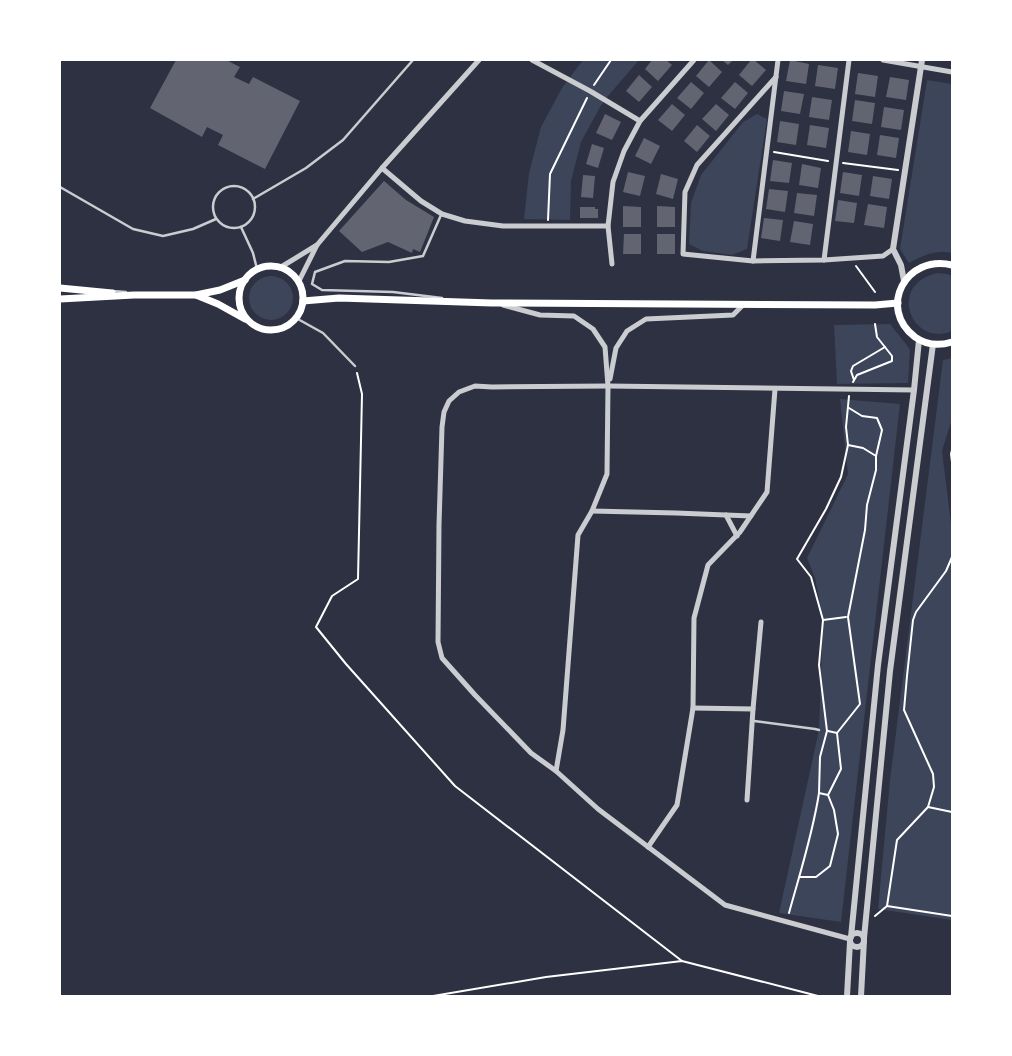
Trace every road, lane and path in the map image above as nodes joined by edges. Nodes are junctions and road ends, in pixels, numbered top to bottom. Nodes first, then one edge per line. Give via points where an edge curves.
1 (413, 60) edge
2 (479, 60) edge
3 (532, 60) edge
4 (611, 60) edge
5 (694, 60) edge
6 (778, 60) edge
7 (850, 60) edge
8 (883, 60) edge
9 (922, 63) edge
10 (952, 72) edge
11 (776, 77) junction
12 (590, 91) junction
13 (640, 121) junction
14 (382, 168) junction
15 (60, 187) edge
16 (253, 199) junction
17 (442, 214) junction
18 (216, 219) junction
19 (608, 226) junction
20 (242, 227) junction
21 (548, 227) junction
22 (317, 245) junction
23 (894, 249) junction
24 (851, 258) junction
25 (824, 260) junction
26 (752, 261) junction
27 (612, 264) dead end
28 (952, 265) edge
29 (281, 268) junction
30 (257, 269) junction
31 (245, 280) junction
32 (298, 281) junction
33 (904, 282) junction
34 (60, 288) edge
35 (875, 292) dead end
36 (158, 295) junction
37 (196, 295) junction
38 (134, 296) junction
39 (60, 300) edge
40 (303, 301) junction
41 (470, 302) junction
42 (492, 303) junction
43 (898, 303) junction
44 (743, 305) junction
45 (296, 318) junction
46 (248, 321) junction
47 (875, 324) dead end
48 (919, 340) junction
49 (952, 342) edge
50 (933, 344) junction
51 (885, 346) junction
52 (355, 366) joint
53 (854, 380) junction
54 (608, 386) junction
55 (775, 389) junction
56 (849, 389) junction
57 (914, 390) junction
58 (848, 408) junction
59 (848, 445) junction
60 (952, 450) edge
61 (876, 456) junction
62 (952, 462) edge
63 (592, 511) junction
64 (726, 515) junction
65 (751, 516) junction
66 (737, 536) junction
67 (952, 557) edge
68 (848, 617) junction
69 (823, 620) junction
70 (761, 622) dead end
71 (693, 708) junction
72 (753, 709) junction
73 (752, 721) junction
74 (819, 730) dead end
75 (827, 731) junction
76 (836, 733) junction
77 (556, 771) junction
78 (819, 793) junction
79 (828, 795) junction
80 (747, 800) dead end
81 (928, 807) junction
82 (952, 812) edge
83 (648, 847) junction
84 (799, 877) junction
85 (887, 906) junction
86 (952, 916) edge
87 (874, 917) dead end
88 (788, 918) dead end
89 (850, 939) junction
90 (864, 939) junction
91 (682, 961) junction
92 (433, 996) edge
93 (818, 996) edge
94 (847, 996) edge
95 (861, 996) edge

1 - 16 lane via 343,140 306,168
2 - 14 street
3 - 12 street
4 - 12 path
5 - 13 street
6 - 11 street
7 - 25 street
8 - 9 street
9 - 10 street
9 - 23 street
11 - 26 street
11 - 26 street via 697,165 685,192 683,254
12 - 13 street
12 - 21 path via 550,174
13 - 19 street via 613,182
14 - 17 street
14 - 22 street
15 - 18 lane via 132,229 163,236
16 - 18 lane via 237,186 223,189 214,201
16 - 20 lane via 252,218
17 - 21 street via 503,226
17 - 41 lane via 423,256 389,262 345,261 315,272 312,284 322,290 393,292
18 - 20 lane via 228,228
19 - 21 street
19 - 27 street
20 - 30 lane
22 - 29 street
22 - 32 street
23 - 24 street via 883,256
23 - 33 street
24 - 25 street
24 - 35 path
25 - 26 street
28 - 33 main road via 938,262 925,265
29 - 30 main road via 265,266
29 - 32 main road
30 - 31 main road
31 - 37 main road
31 - 46 main road via 239,301
32 - 40 main road
33 - 43 main road
34 - 36 lane
34 - 38 main road
36 - 37 main road
36 - 38 main road
37 - 46 main road
38 - 39 main road
40 - 41 main road via 339,298
40 - 45 main road
41 - 42 main road
42 - 44 main road
42 - 54 street via 540,315 574,316 593,329 605,347
43 - 44 main road
43 - 48 main road via 903,324
44 - 54 street via 733,314 646,319 626,331 616,348
45 - 46 main road via 288,325 268,330
45 - 52 lane via 323,333
47 - 51 path via 877,337
48 - 50 main road
48 - 57 street
49 - 50 main road
50 - 90 street via 890,670
51 - 53 path via 853,366
51 - 53 path via 892,361 857,375
52 - 91 path via 362,394 358,578 332,596 316,627 455,786
53 - 56 path
54 - 55 street
54 - 63 street via 607,474
54 - 77 street via 475,386 459,392 449,401 444,412 438,642 442,658 531,753
55 - 56 street
55 - 65 street via 767,492
56 - 57 street
56 - 58 path
57 - 89 street via 878,664
58 - 59 path
58 - 61 path via 862,416 877,418 882,430
59 - 61 path via 863,448
59 - 69 path via 841,477 796,559 812,578
60 - 62 path
61 - 68 path
63 - 64 street
63 - 77 street via 578,535 563,730
64 - 65 street
64 - 66 street
65 - 66 street
66 - 71 street via 708,566 694,618
67 - 81 path via 946,571 916,612 906,676 904,710 934,774
68 - 69 path
68 - 76 path via 860,704
69 - 75 path via 819,665
70 - 72 street
71 - 72 street
71 - 83 street via 677,805
72 - 73 street
73 - 74 lane
73 - 80 street
75 - 76 path
75 - 78 path via 820,757
76 - 79 path via 841,770
77 - 83 street
78 - 79 path
78 - 84 path
79 - 84 path via 838,834 830,866 816,877
81 - 82 path
81 - 85 path via 897,840
83 - 89 street via 725,906
84 - 88 path
85 - 86 path
85 - 87 path
89 - 90 street via 856,933
89 - 90 street via 852,946 859,947
89 - 94 street
90 - 95 street
91 - 92 path via 546,977
91 - 93 path

